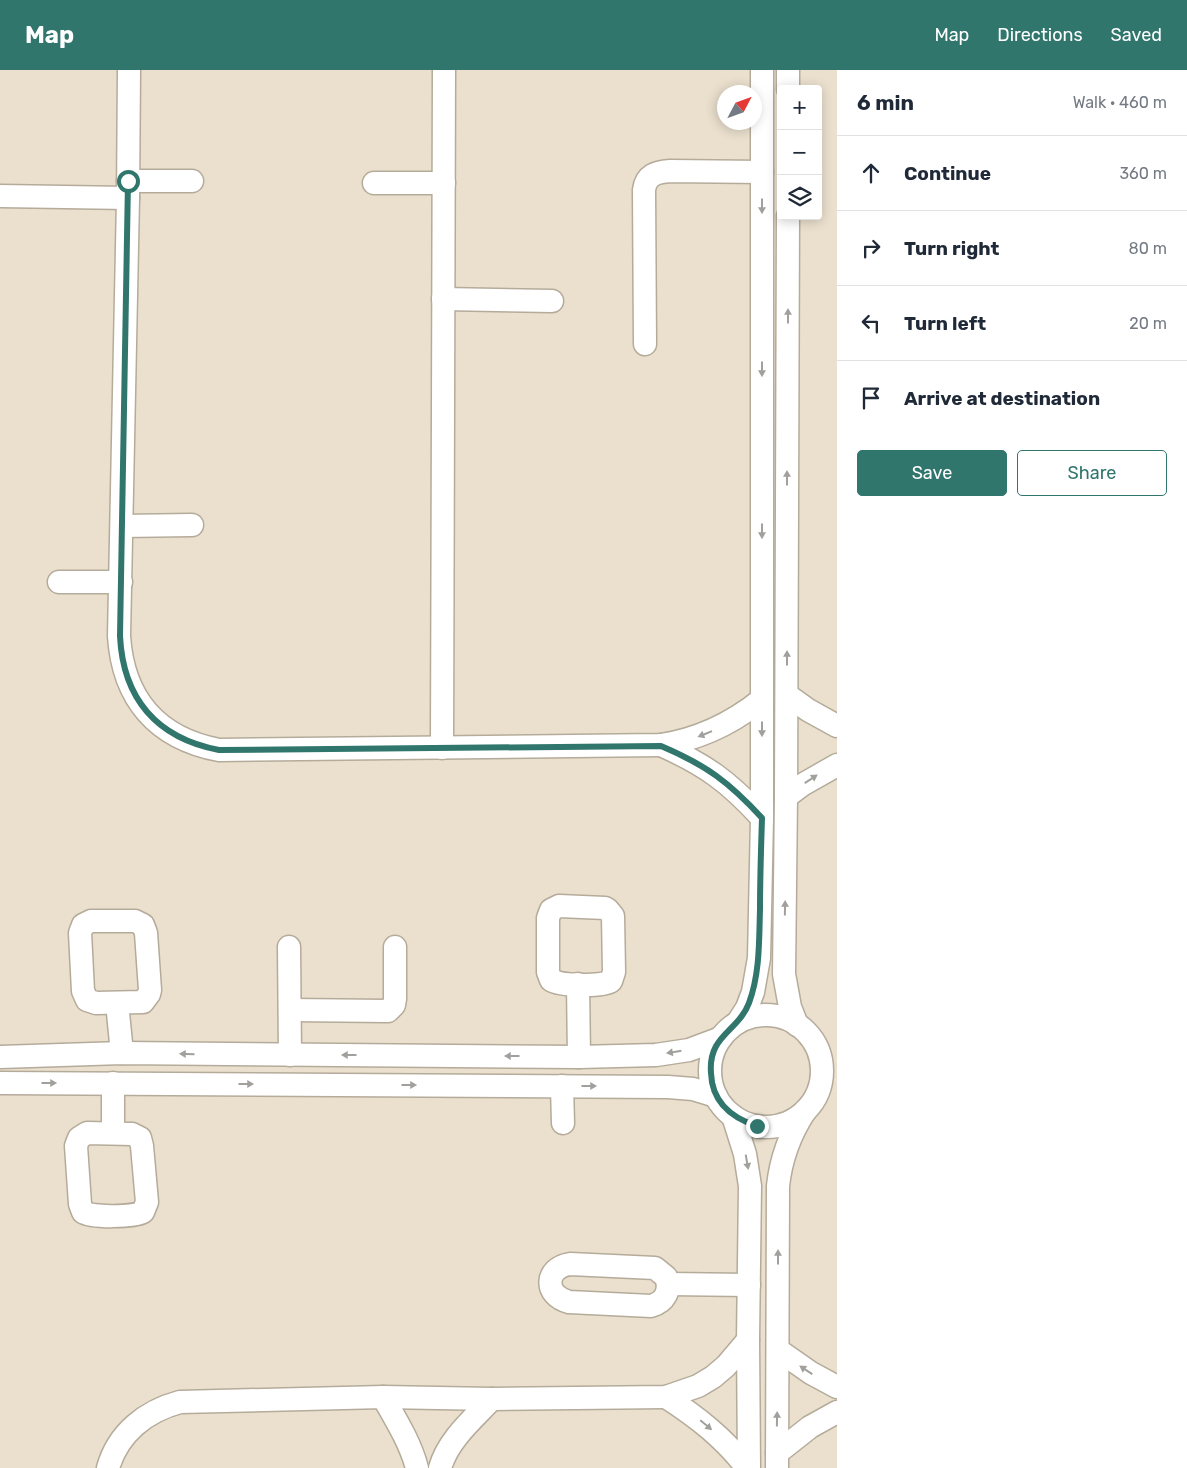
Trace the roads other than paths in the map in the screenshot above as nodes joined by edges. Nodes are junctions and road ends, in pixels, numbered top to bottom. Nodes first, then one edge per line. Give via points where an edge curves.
1 (129, 70) edge
2 (444, 70) edge
3 (762, 70) edge
4 (788, 70) edge
5 (788, 85) edge
6 (762, 172) junction
7 (192, 181) dead end
8 (374, 183) dead end
9 (444, 183) junction
10 (128, 190) junction
11 (0, 196) edge
12 (788, 220) edge
13 (443, 299) junction
14 (552, 301) dead end
15 (645, 344) dead end
16 (122, 526) junction
17 (192, 526) dead end
18 (59, 582) dead end
19 (121, 582) junction
20 (787, 694) junction
21 (762, 700) junction
22 (837, 726) edge
23 (661, 746) junction
24 (442, 748) junction
25 (837, 764) edge
26 (786, 797) junction
27 (762, 818) junction
28 (289, 947) dead end
29 (395, 947) dead end
30 (785, 949) junction
31 (759, 950) junction
32 (578, 984) dead end
33 (117, 1003) dead end
34 (290, 1010) junction
35 (738, 1022) junction
36 (797, 1025) junction
37 (720, 1038) junction
38 (814, 1042) junction
39 (837, 1051) edge
40 (122, 1053) junction
41 (290, 1055) junction
42 (0, 1057) edge
43 (579, 1057) junction
44 (0, 1083) edge
45 (113, 1083) junction
46 (562, 1086) junction
47 (837, 1091) edge
48 (716, 1096) junction
49 (809, 1106) junction
50 (733, 1116) junction
51 (563, 1123) dead end
52 (113, 1133) dead end
53 (750, 1186) junction
54 (778, 1186) junction
55 (668, 1284) dead end
56 (749, 1285) junction
57 (748, 1340) junction
58 (778, 1350) junction
59 (837, 1387) edge
60 (383, 1397) junction
61 (666, 1397) junction
62 (492, 1399) junction
63 (837, 1412) edge
64 (777, 1460) edge
65 (108, 1468) edge
66 (417, 1468) edge
67 (440, 1468) edge
68 (748, 1468) edge

1 - 10 street
2 - 9 street
3 - 6 street
4 - 5 street
6 - 15 street via 658,172 645,182
6 -> 21 street
7 - 10 street
8 - 9 street
9 - 13 street
10 - 11 street
10 - 16 street
20 -> 12 street
13 - 14 street
13 - 24 street
16 - 17 street
16 - 19 street
18 - 19 street
19 - 24 street via 121,654 131,689 153,719 183,740 219,750 237,751
20 - 22 street
20 - 26 street
21 -> 23 street via 715,730
21 -> 27 street
23 - 24 street
23 - 27 street via 699,764 726,782
26 -> 25 street
30 -> 26 street
27 - 31 street
28 - 34 street
29 - 34 street via 395,999 388,1011
30 - 31 street
30 - 36 street via 785,989
31 - 35 street via 753,992
32 - 43 street
33 - 40 street
34 - 41 street
35 - 36 street via 762,1015 786,1019
35 - 37 street
36 - 38 street
37 -> 43 street via 672,1053
37 - 48 street via 710,1072
38 - 39 street
38 - 49 street via 822,1066 819,1089
41 -> 40 street
40 - 42 street
43 -> 41 street
44 -> 45 street
45 -> 46 street
45 - 52 street
46 -> 48 street via 680,1088
46 - 51 street
47 - 49 street
48 - 50 street
49 - 50 street via 795,1119 770,1127 757,1126
49 - 54 street via 790,1138
50 -> 53 street via 745,1154
53 - 54 street
53 - 56 street
58 -> 54 street
55 - 56 street
56 - 57 street
57 - 61 street via 713,1377
57 - 68 street
59 -> 58 street
64 -> 58 street
60 - 62 street
60 - 65 street via 180,1402 165,1406 137,1422 117,1446
60 - 66 street via 412,1450
61 - 62 street
61 -> 68 street via 703,1422
62 - 67 street via 450,1445
63 - 64 street via 810,1427

